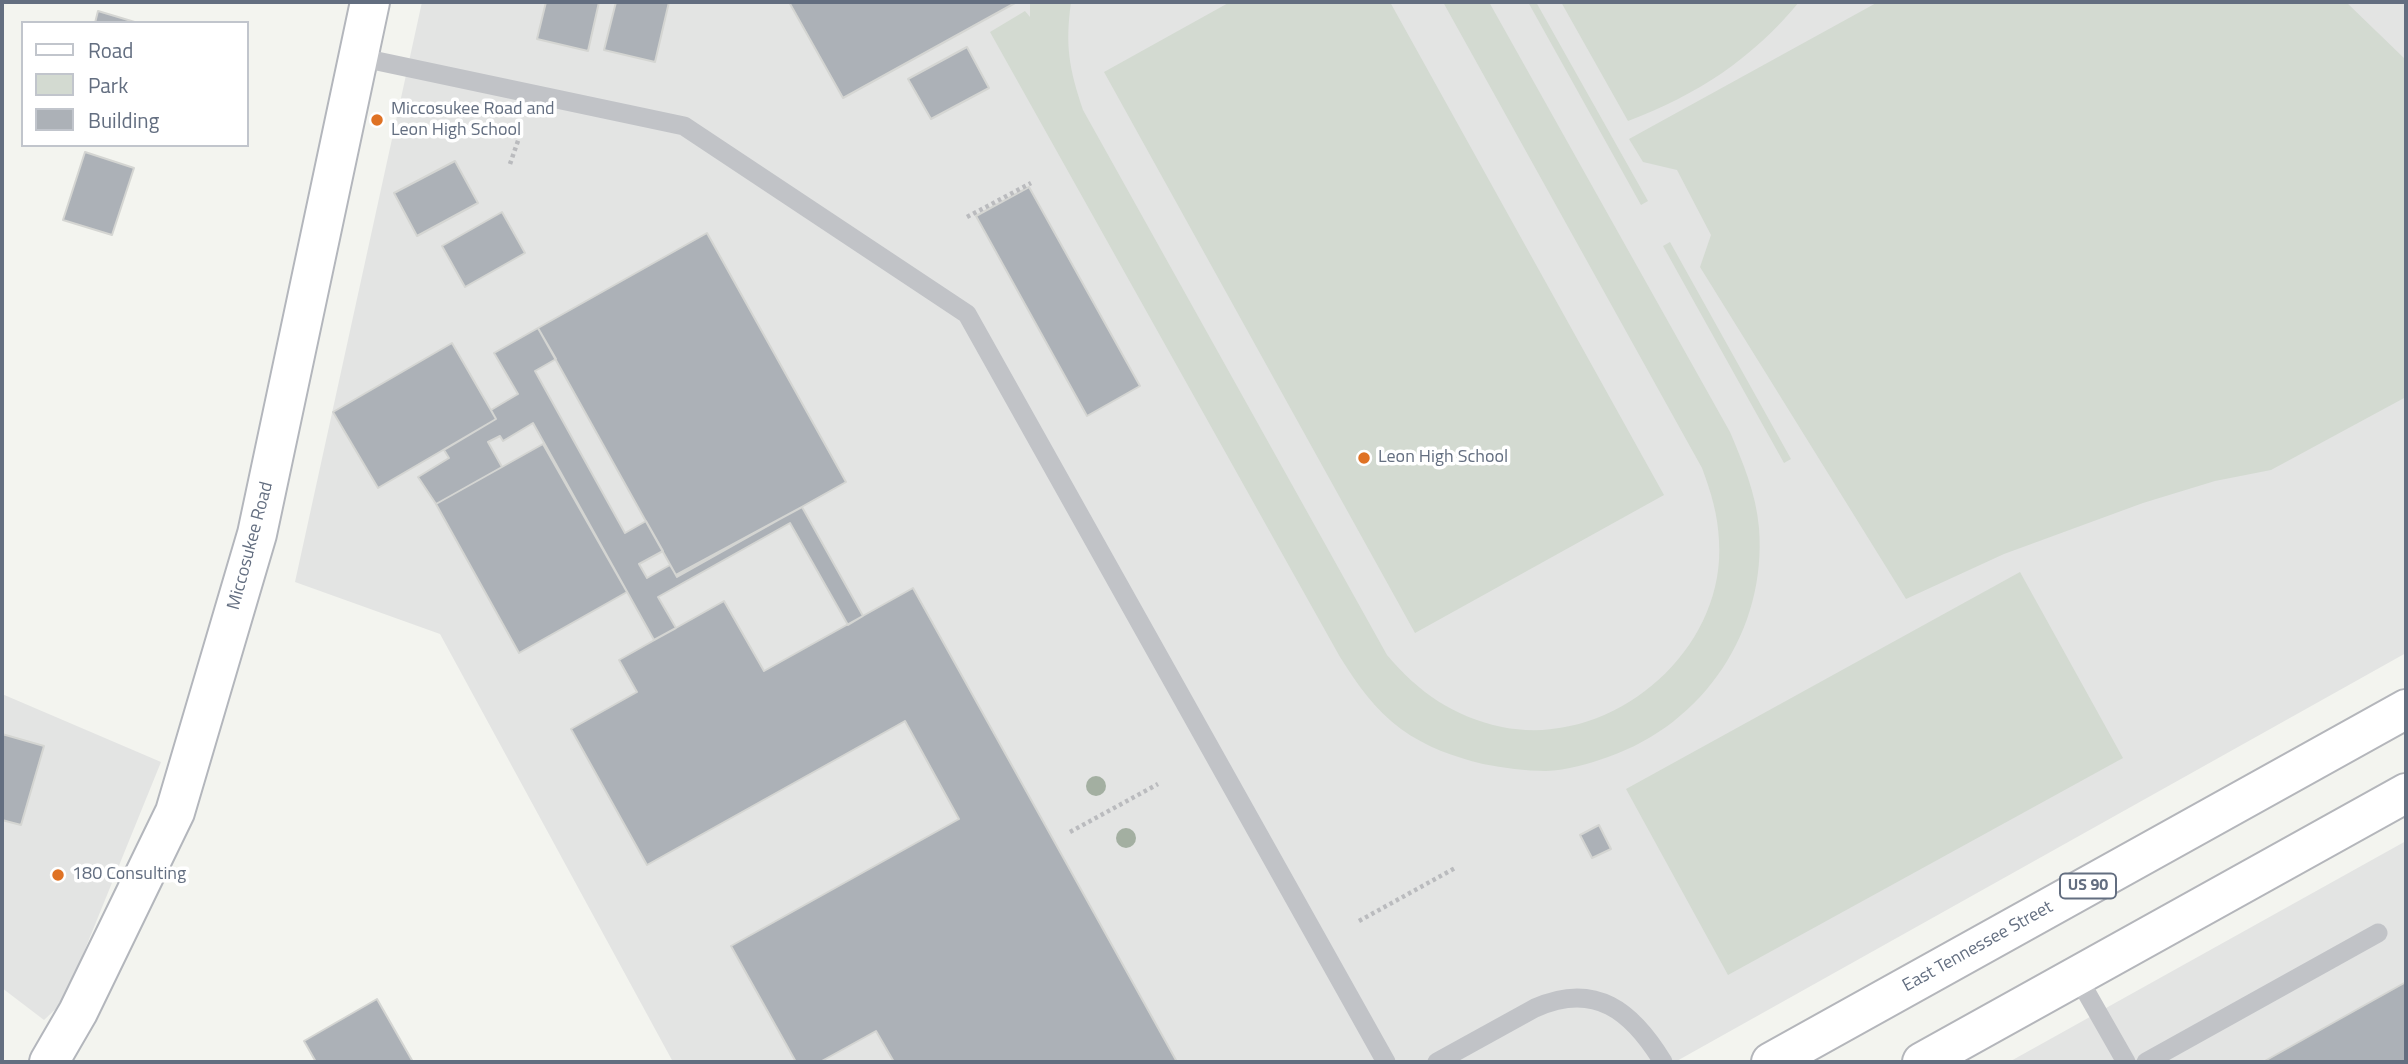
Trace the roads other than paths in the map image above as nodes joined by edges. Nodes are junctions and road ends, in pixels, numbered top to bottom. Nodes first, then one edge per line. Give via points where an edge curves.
1 (370, 2) edge
2 (358, 57) junction
3 (2406, 709) edge
4 (2406, 793) edge
5 (2378, 933) dead end
6 (2077, 976) junction
7 (49, 1062) edge
8 (1386, 1062) edge
9 (1437, 1062) edge
10 (1663, 1062) edge
11 (1770, 1062) edge
12 (1922, 1062) edge
13 (2126, 1062) edge
14 (2146, 1062) edge

1 - 2 main road, Miccosukee Road
2 - 7 main road, Miccosukee Road via 257,534 175,812
2 - 8 lane via 684,126 967,314
3 - 11 main road, East Tennessee Street / US 90
4 - 6 main road
5 - 14 lane
6 - 12 main road
6 - 13 lane
9 - 10 lane via 1535,1008 1575,997 1602,1001 1626,1015

